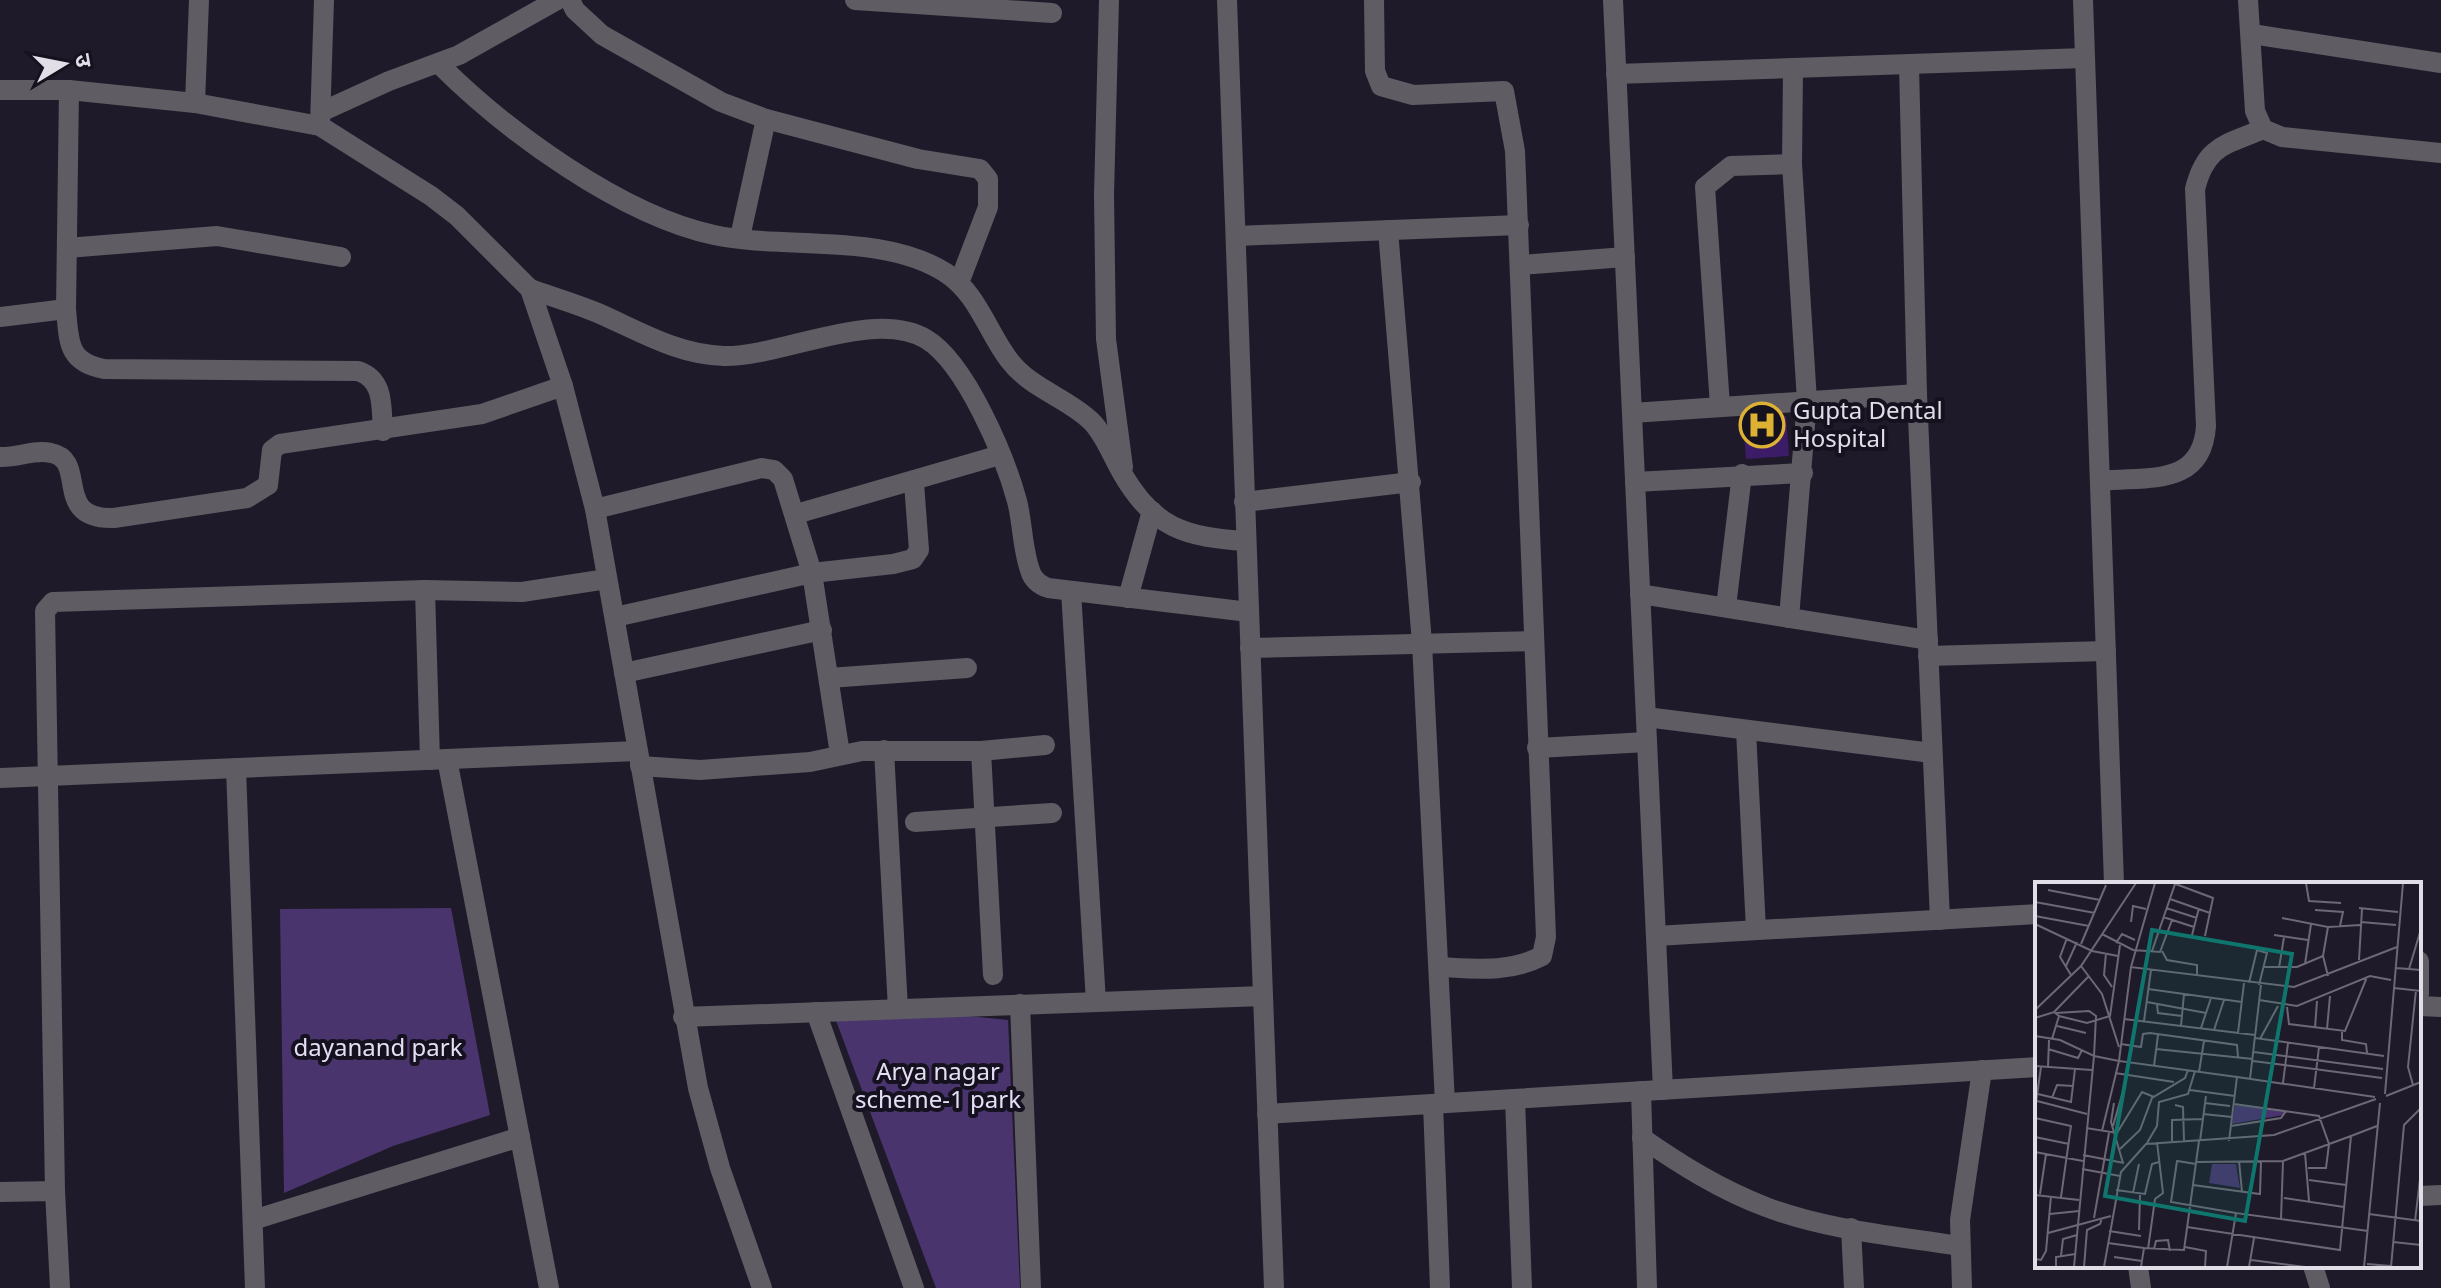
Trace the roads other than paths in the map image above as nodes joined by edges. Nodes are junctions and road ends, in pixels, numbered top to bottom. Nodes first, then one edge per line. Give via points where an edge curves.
1 (199, 0) edge
2 (324, 0) edge
3 (557, 0) edge
4 (570, 0) edge
5 (855, 0) edge
6 (1109, 0) edge
7 (1227, 0) edge
8 (1374, 0) edge
9 (1613, 0) edge
10 (2083, 0) edge
11 (2248, 0) edge
12 (960, 3) edge
13 (1052, 13) dead end
14 (2252, 34) junction
15 (2085, 58) junction
16 (2441, 63) edge
17 (439, 64) junction
18 (1909, 66) junction
19 (1793, 69) junction
20 (1616, 74) junction
21 (0, 90) edge
22 (69, 90) junction
23 (195, 103) junction
24 (320, 119) junction
25 (766, 119) junction
26 (2263, 129) junction
27 (2441, 153) edge
28 (1792, 164) junction
29 (1519, 225) junction
30 (1388, 230) junction
31 (1236, 236) junction
32 (740, 237) junction
33 (67, 248) junction
34 (341, 257) dead end
35 (1625, 257) junction
36 (1520, 265) junction
37 (959, 283) junction
38 (530, 289) junction
39 (66, 309) junction
40 (0, 317) edge
41 (563, 386) junction
42 (1917, 394) junction
43 (1807, 401) junction
44 (1720, 406) junction
45 (1632, 413) junction
46 (383, 431) junction
47 (1000, 455) junction
48 (0, 457) edge
49 (1803, 473) junction
50 (1742, 474) junction
51 (1124, 477) junction
52 (2102, 481) junction
53 (1411, 482) junction
54 (1635, 482) junction
55 (914, 483) junction
56 (1244, 502) junction
57 (595, 509) junction
58 (1152, 511) junction
59 (796, 514) junction
60 (1246, 541) junction
61 (812, 573) junction
62 (607, 579) junction
63 (425, 590) junction
64 (1071, 591) junction
65 (1640, 594) junction
66 (1128, 598) junction
67 (1726, 607) junction
68 (1249, 612) junction
69 (615, 617) junction
70 (1789, 618) junction
71 (822, 630) junction
72 (1534, 641) junction
73 (1422, 643) junction
74 (1250, 648) junction
75 (1928, 648) junction
76 (2106, 651) junction
77 (967, 668) dead end
78 (624, 673) junction
79 (829, 678) junction
80 (1646, 717) junction
81 (1746, 730) junction
82 (1647, 742) junction
83 (1045, 745) dead end
84 (1537, 748) junction
85 (884, 750) junction
86 (981, 751) junction
87 (1932, 753) junction
88 (840, 754) junction
89 (638, 758) junction
90 (438, 759) junction
91 (236, 768) junction
92 (46, 776) junction
93 (0, 778) edge
94 (1052, 813) dead end
95 (984, 818) junction
96 (915, 822) dead end
97 (2114, 882) edge
98 (2035, 914) edge
99 (1940, 920) junction
100 (1756, 930) junction
101 (1656, 936) junction
102 (1440, 967) junction
103 (993, 975) dead end
104 (1263, 996) junction
105 (1096, 1002) junction
106 (1020, 1004) junction
107 (2421, 1006) edge
108 (2441, 1007) edge
109 (898, 1009) junction
110 (816, 1012) junction
111 (683, 1017) junction
112 (2035, 1067) edge
113 (1982, 1070) junction
114 (1663, 1090) junction
115 (1641, 1091) junction
116 (1515, 1099) junction
117 (1439, 1103) junction
118 (1267, 1114) junction
119 (520, 1137) junction
120 (1642, 1138) junction
121 (55, 1191) junction
122 (0, 1192) edge
123 (2441, 1195) edge
124 (2421, 1196) edge
125 (253, 1220) junction
126 (1851, 1228) junction
127 (1959, 1246) junction
128 (2138, 1268) edge
129 (2314, 1268) edge
130 (60, 1288) edge
131 (255, 1288) edge
132 (549, 1288) edge
133 (762, 1288) edge
134 (914, 1288) edge
135 (1031, 1288) edge
136 (1274, 1288) edge
137 (1440, 1288) edge
138 (1522, 1288) edge
139 (1647, 1288) edge
140 (1854, 1288) edge
141 (1962, 1288) edge
142 (2141, 1288) edge
143 (2320, 1288) edge

1 - 23 street
2 - 24 street
3 - 17 street
4 - 25 street via 589,25 622,48 704,95
5 - 12 street
6 - 51 street via 1106,339
7 - 31 street
8 - 29 street via 1375,71 1381,86 1413,95 1504,91 1512,120
9 - 20 street
10 - 15 street
11 - 14 street
12 - 13 street
14 - 16 street
14 - 26 street via 2255,111
15 - 18 street
15 - 52 street
17 - 24 street via 389,81
17 - 32 street via 488,109 589,179 689,226
18 - 19 street
18 - 42 street
19 - 20 street
19 - 28 street
20 - 35 street
21 - 22 street
22 - 23 street
22 - 33 street
23 - 24 street
24 - 38 street via 431,196
25 - 32 street
25 - 37 street via 918,159 980,169 988,179 988,207
26 - 27 street via 2282,137
26 - 52 street via 2220,146 2200,171 2195,189 2206,426 2199,460 2184,471
28 - 43 street
28 - 44 street via 1731,166 1705,187
29 - 30 street
29 - 36 street
30 - 31 street
30 - 53 street
31 - 56 street
32 - 37 street via 888,253 927,263
33 - 34 street via 217,236
33 - 39 street
35 - 36 street
35 - 45 street
36 - 72 street
37 - 51 street via 1016,370 1095,425
38 - 41 street
38 - 47 street via 701,354 756,353 873,330 909,332 938,348 952,366
39 - 40 street
39 - 46 street via 71,347 87,366 369,374 380,396
41 - 46 street via 482,414
41 - 57 street
42 - 43 street
42 - 75 street
43 - 44 street
43 - 49 street
44 - 45 street
45 - 54 street
46 - 48 street via 280,444 272,450 268,485 247,498 114,518 83,513 62,457 42,452
47 - 55 street
47 - 64 street via 1018,505 1031,575 1048,588
49 - 50 street
49 - 70 street
50 - 54 street
50 - 67 street
51 - 58 street
52 - 76 street
53 - 56 street
53 - 73 street
54 - 65 street
55 - 59 street
55 - 61 street via 919,550 913,559
56 - 60 street
57 - 59 street via 762,468 783,479
57 - 62 street
58 - 60 street via 1180,532
58 - 66 street
59 - 61 street
60 - 68 street
61 - 69 street
61 - 71 street
62 - 63 street via 522,592
62 - 69 street
63 - 90 street
63 - 92 street via 53,602 45,611
64 - 66 street
64 - 105 street
65 - 67 street
65 - 80 street
66 - 68 street
67 - 70 street
68 - 74 street
69 - 78 street
70 - 75 street
71 - 78 street
71 - 79 street
72 - 73 street
72 - 84 street
73 - 74 street
73 - 102 street
74 - 104 street
75 - 76 street
75 - 87 street
76 - 97 street
77 - 79 street
78 - 89 street
79 - 88 street
80 - 81 street
80 - 82 street
81 - 87 street
81 - 100 street
82 - 84 street
82 - 101 street
83 - 86 street
84 - 102 street via 1546,937 1542,956 1506,970
85 - 86 street
85 - 88 street
85 - 109 street
86 - 95 street
87 - 99 street
88 - 89 street via 810,762 700,770
89 - 90 street
89 - 111 street
90 - 91 street
90 - 119 street
91 - 92 street
91 - 125 street
92 - 93 street
92 - 121 street
94 - 95 street
95 - 96 street
95 - 103 street
98 - 99 street
99 - 100 street
100 - 101 street
101 - 114 street
102 - 117 street
104 - 105 street
104 - 118 street
105 - 106 street
106 - 109 street
106 - 135 street
107 - 108 street
109 - 110 street
110 - 111 street
110 - 134 street
111 - 133 street via 712,1141
112 - 113 street
113 - 114 street
113 - 127 street
114 - 115 street
115 - 116 street
115 - 120 street
116 - 117 street
116 - 138 street
117 - 118 street
117 - 137 street
118 - 136 street
119 - 125 street
119 - 132 street
120 - 126 street via 1735,1194
120 - 139 street
121 - 122 street
121 - 130 street
123 - 124 street
125 - 131 street
126 - 127 street
126 - 140 street
127 - 141 street
128 - 142 street
129 - 143 street

